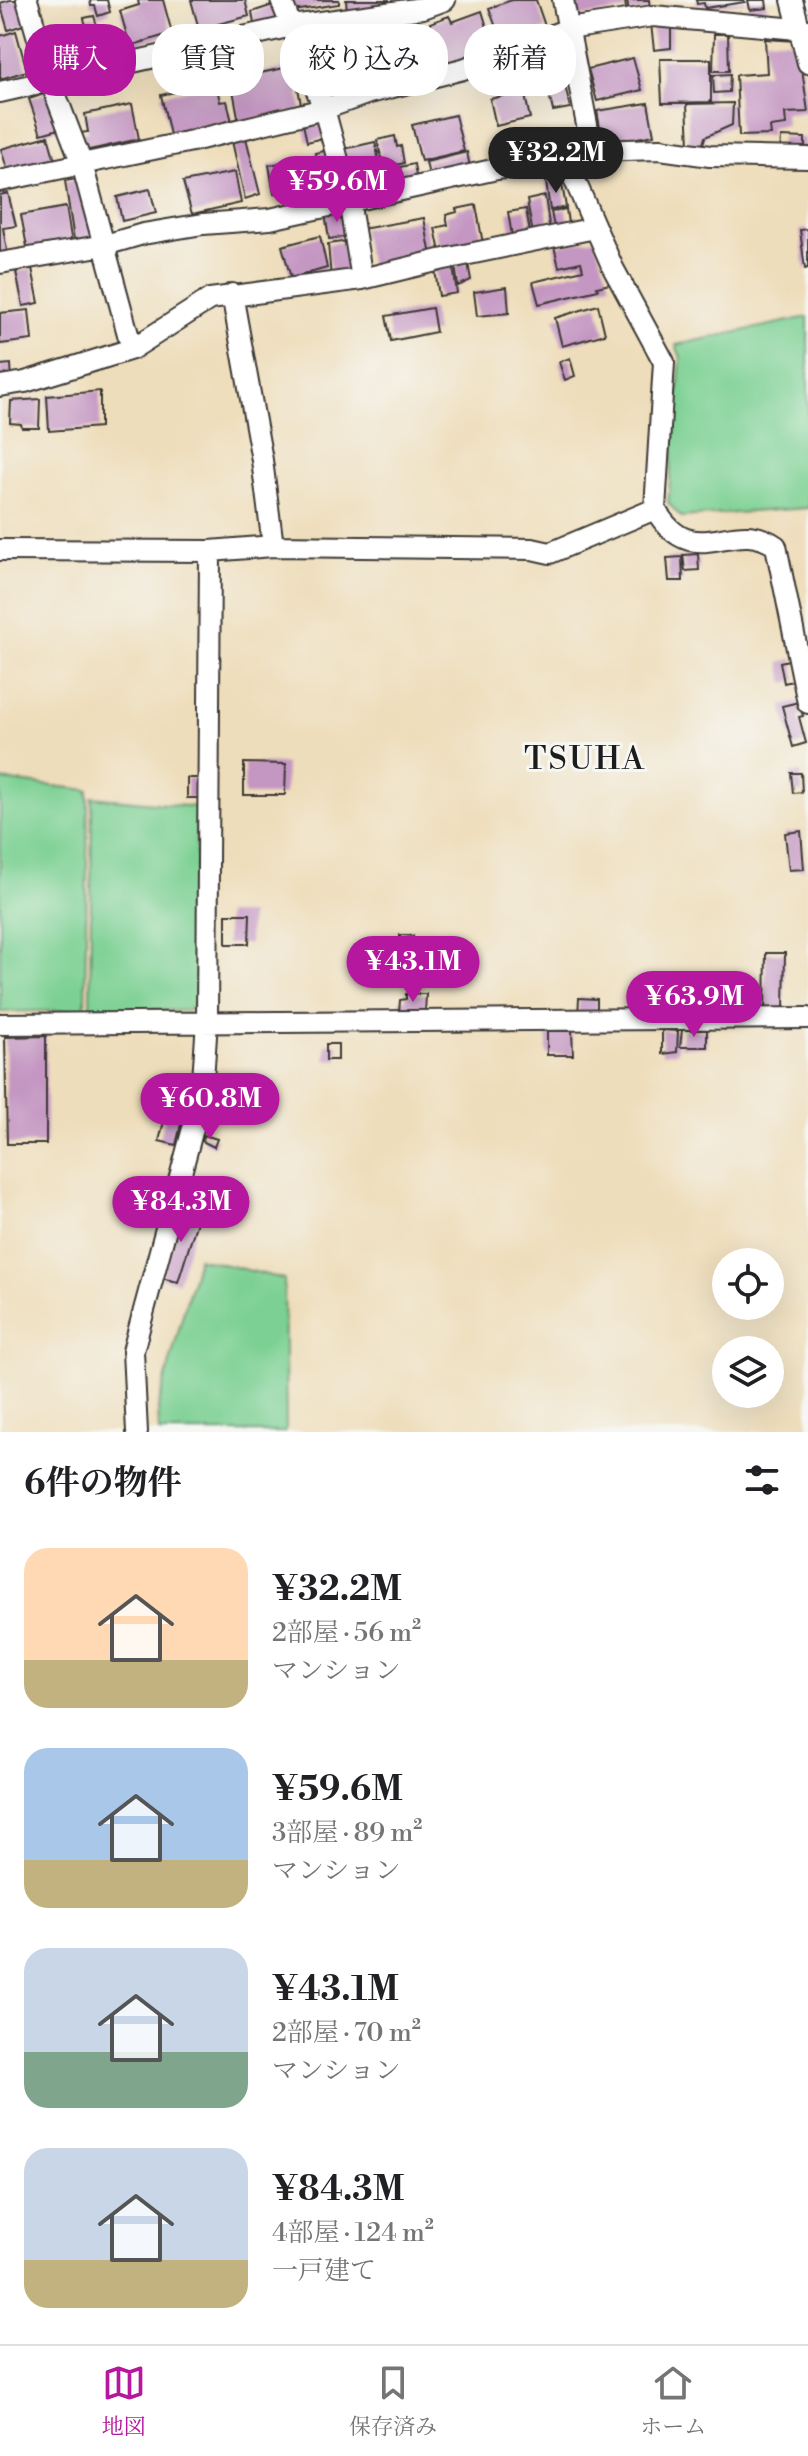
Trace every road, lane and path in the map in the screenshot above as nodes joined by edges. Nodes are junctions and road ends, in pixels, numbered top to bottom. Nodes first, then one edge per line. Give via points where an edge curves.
1 (27, 0) edge
2 (281, 0) edge
3 (445, 0) edge
4 (563, 0) edge
5 (792, 0) edge
6 (34, 24) edge
7 (291, 24) edge
8 (307, 24) edge
9 (567, 24) edge
10 (576, 28) edge
11 (280, 29) edge
12 (805, 30) edge
13 (136, 61) edge
14 (808, 63) edge
15 (464, 69) edge
16 (576, 70) edge
17 (24, 86) edge
18 (0, 92) edge
19 (56, 96) edge
20 (319, 96) edge
21 (324, 109) junction
22 (592, 151) junction
23 (808, 158) edge
24 (566, 160) junction
25 (82, 164) junction
26 (0, 181) edge
27 (349, 200) junction
28 (595, 228) junction
29 (105, 245) junction
30 (0, 263) edge
31 (362, 279) junction
32 (232, 294) junction
33 (132, 349) junction
34 (0, 386) edge
35 (655, 509) junction
36 (273, 546) junction
37 (0, 550) edge
38 (210, 551) junction
39 (808, 703) edge
40 (808, 1018) edge
41 (207, 1021) junction
42 (0, 1024) edge
43 (137, 1432) edge

1 - 6 street
2 - 7 street
3 - 8 street via 423,8
4 - 9 street
5 - 12 street
10 - 12 street via 653,16
11 - 13 street
12 - 14 street
15 - 21 street
16 - 22 street
17 - 18 street
19 - 25 street
20 - 21 street
21 - 25 street
21 - 27 street
22 - 23 street via 660,149
22 - 24 street
24 - 27 street
24 - 28 street
25 - 26 street
25 - 29 street
27 - 29 street via 270,219 203,224
27 - 31 street
28 - 31 street
28 - 35 street via 664,362
29 - 30 street
29 - 33 street
31 - 32 street
32 - 33 street via 210,299
32 - 36 street
33 - 34 street
35 - 36 street via 550,553 519,548
35 - 39 street via 664,524 690,542 762,537 776,546
36 - 38 street
37 - 38 street
38 - 41 street
40 - 41 street
41 - 42 street
41 - 43 street via 202,1095 133,1351

